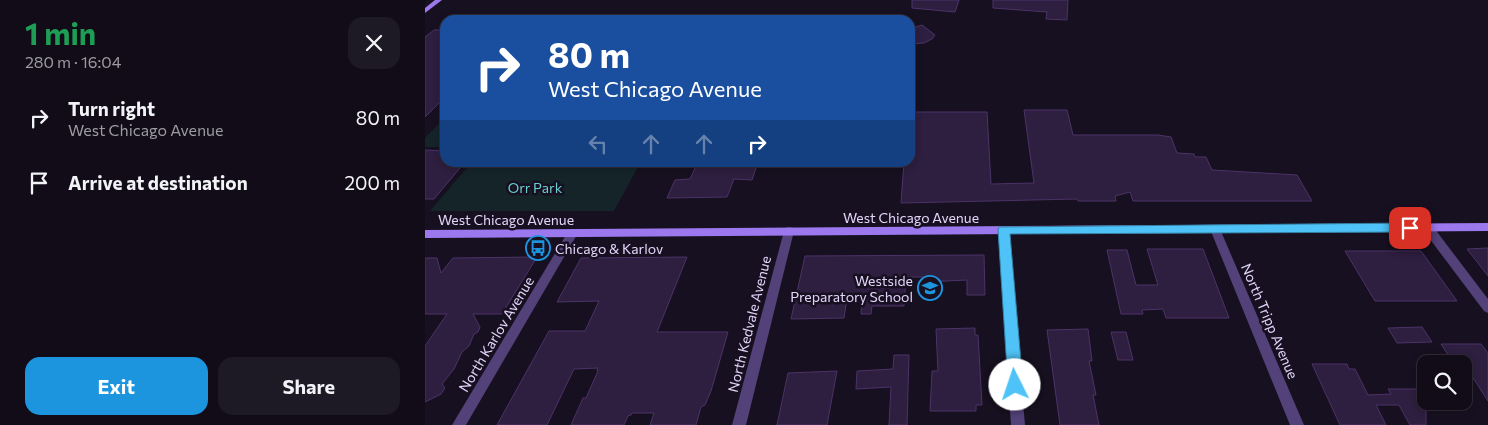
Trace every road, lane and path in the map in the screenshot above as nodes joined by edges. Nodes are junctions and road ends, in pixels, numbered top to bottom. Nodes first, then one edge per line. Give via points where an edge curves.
1 (439, 0) edge
2 (425, 11) edge
3 (1488, 227) edge
4 (1427, 228) junction
5 (1215, 229) junction
6 (1003, 230) junction
7 (789, 232) junction
8 (573, 233) junction
9 (425, 234) edge
10 (1488, 308) edge
11 (459, 425) edge
12 (739, 425) edge
13 (1018, 425) edge
14 (1297, 425) edge

1 - 2 main road
3 - 4 main road, West Chicago Avenue
4 - 5 main road, West Chicago Avenue
4 - 10 street
5 - 6 main road, West Chicago Avenue
5 - 14 street, North Tripp Avenue
6 - 7 main road, West Chicago Avenue
6 - 13 street
7 - 8 main road, West Chicago Avenue
7 - 12 street, North Kedvale Avenue
8 - 9 main road, West Chicago Avenue
8 - 11 street, North Karlov Avenue

